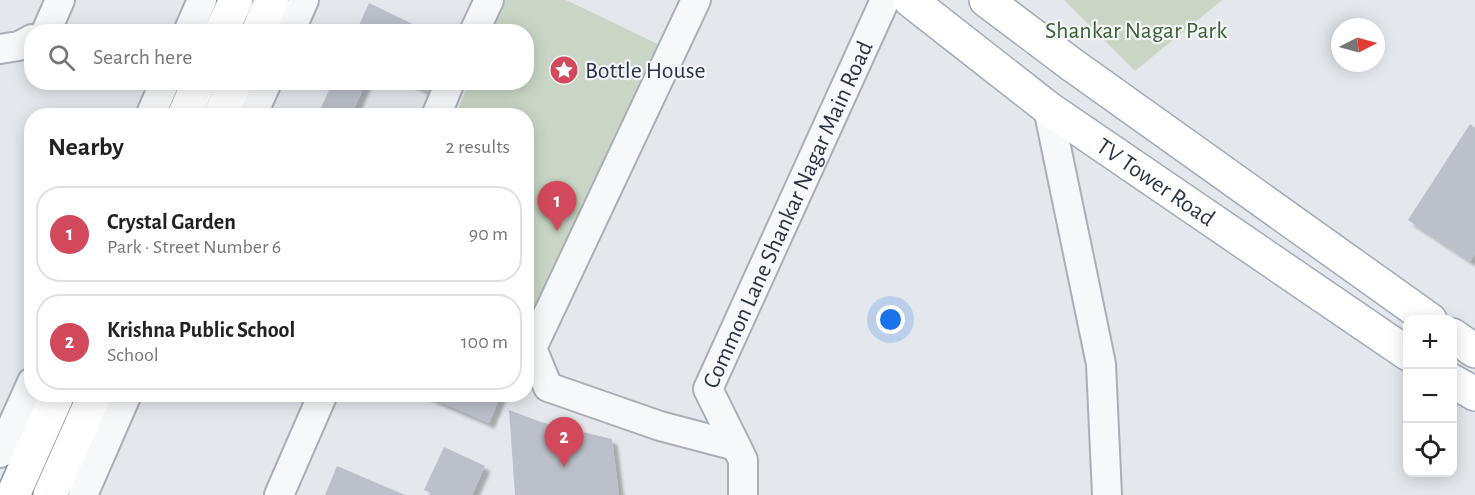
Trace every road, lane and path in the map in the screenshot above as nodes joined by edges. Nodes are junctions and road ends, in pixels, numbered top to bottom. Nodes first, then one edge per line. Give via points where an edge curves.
1 (60, 0) edge
2 (202, 0) edge
3 (236, 0) edge
4 (272, 0) edge
5 (304, 0) edge
6 (489, 0) edge
7 (696, 0) edge
8 (885, 0) edge
9 (910, 0) edge
10 (986, 0) edge
11 (50, 24) edge
12 (192, 24) edge
13 (225, 24) edge
14 (262, 24) edge
15 (294, 24) edge
16 (478, 24) edge
17 (24, 43) edge
18 (0, 49) edge
19 (161, 90) edge
20 (195, 90) edge
21 (231, 90) edge
22 (263, 90) edge
23 (447, 90) edge
24 (154, 108) edge
25 (187, 108) edge
26 (224, 108) edge
27 (256, 108) edge
28 (439, 108) edge
29 (1048, 108) junction
30 (1423, 315) edge
31 (1457, 338) edge
32 (534, 344) edge
33 (1403, 351) edge
34 (1475, 351) edge
35 (534, 353) edge
36 (1457, 384) edge
37 (1475, 394) edge
38 (24, 400) edge
39 (54, 402) edge
40 (91, 402) edge
41 (124, 402) edge
42 (320, 402) edge
43 (736, 446) junction
44 (0, 453) edge
45 (13, 495) edge
46 (50, 495) edge
47 (83, 495) edge
48 (279, 495) edge
49 (743, 495) edge
50 (1107, 495) edge

1 - 11 street
2 - 12 street
3 - 13 main road
4 - 14 main road
5 - 15 street
6 - 16 street
7 - 32 street
8 - 43 street, Common Lane Shankar Nagar Main Road via 708,389
9 - 29 main road, TV Tower Road
10 - 30 main road, TV Tower Road
17 - 18 street
19 - 24 street
20 - 25 main road
21 - 26 main road
22 - 27 street
23 - 28 street
29 - 33 main road, TV Tower Road
29 - 50 street via 1101,364
31 - 34 main road
35 - 43 street via 548,387 660,426
36 - 37 main road
38 - 44 street
39 - 45 main road
40 - 46 main road
41 - 47 street
42 - 48 street
43 - 49 street, Common Lane Shankar Nagar Main Road via 743,460

